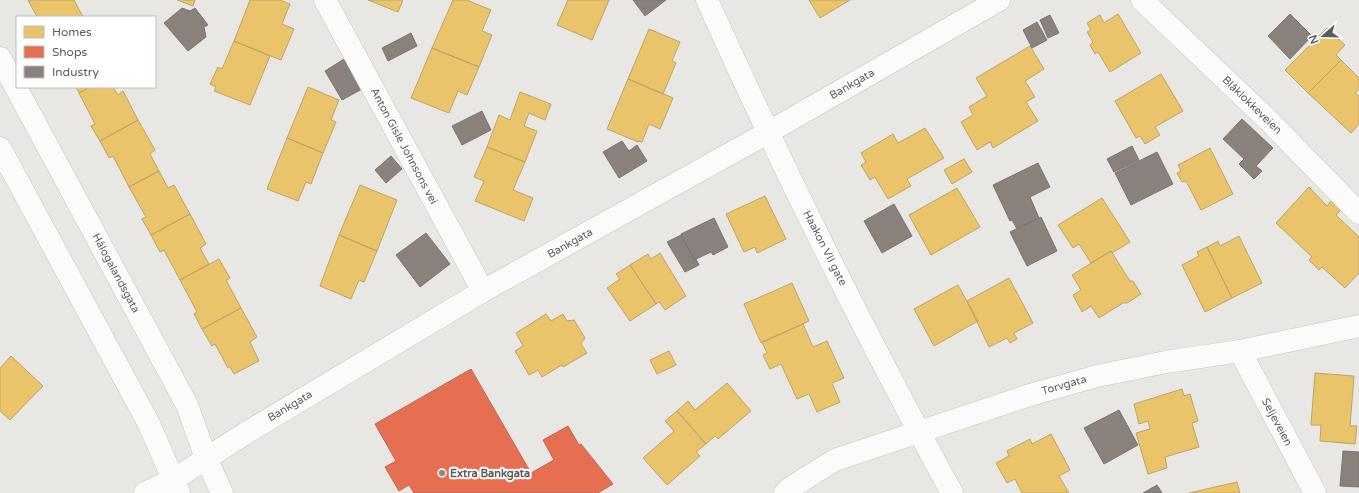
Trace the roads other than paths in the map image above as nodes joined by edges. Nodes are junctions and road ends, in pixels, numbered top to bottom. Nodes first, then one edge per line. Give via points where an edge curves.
1 (325, 0) edge
2 (707, 0) edge
3 (999, 0) edge
4 (1142, 0) edge
5 (0, 58) edge
6 (16, 88) edge
7 (16, 88) edge
8 (767, 133) junction
9 (0, 148) edge
10 (1359, 212) edge
11 (483, 291) junction
12 (1359, 326) edge
13 (1240, 351) junction
14 (918, 432) junction
15 (206, 458) junction
16 (176, 486) edge
17 (145, 493) edge
18 (222, 493) edge
19 (785, 493) edge
20 (952, 493) edge
21 (1315, 493) edge

1 - 11 street, Anton Gisle Johnsons vei
2 - 8 street, Haakon VII gate
3 - 8 street, Bankgata
4 - 10 street, Blåklokkeveien via 1266,118
5 - 7 street, Hålogalandsgata
6 - 15 street, Hålogalandsgata via 187,405
8 - 11 street, Bankgata
8 - 14 street, Haakon VII gate
9 - 16 street via 149,424
11 - 15 street, Bankgata
12 - 13 street, Torvgata
13 - 14 street, Torvgata via 1097,376
13 - 21 street, Seljeveien
14 - 19 street, Torvgata via 835,460
14 - 20 street, Haakon VII gate
15 - 16 street, Bankgata
15 - 18 street, Hålogalandsgata
16 - 17 street, Bankgata

